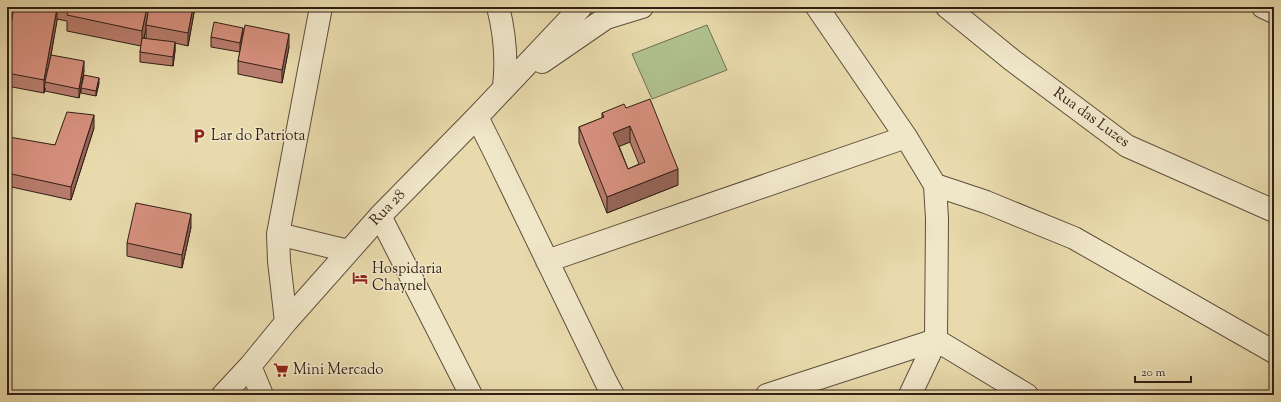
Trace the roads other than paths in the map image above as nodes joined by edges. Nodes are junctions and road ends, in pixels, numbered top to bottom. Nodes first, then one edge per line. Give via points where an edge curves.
1 (321, 7) edge
2 (498, 7) edge
3 (581, 7) edge
4 (642, 7) edge
5 (817, 7) edge
6 (948, 7) edge
7 (1263, 7) edge
8 (1274, 12) edge
9 (504, 87) junction
10 (477, 117) junction
11 (906, 137) junction
12 (935, 186) junction
13 (1274, 211) edge
14 (380, 216) junction
15 (278, 234) junction
16 (348, 251) junction
17 (547, 261) junction
18 (286, 322) junction
19 (936, 340) junction
20 (1274, 352) edge
21 (250, 366) junction
22 (223, 395) edge
23 (262, 395) edge
24 (471, 395) edge
25 (613, 395) edge
26 (768, 395) edge
27 (910, 395) edge
28 (1027, 395) edge

1 - 15 street
2 - 9 street via 505,46
3 - 9 street
4 - 9 street via 606,18
5 - 11 street
6 - 13 street, Rua das Luzes via 1012,60 1127,146
7 - 8 street
9 - 10 street, Rua 28
10 - 14 street, Rua 28
10 - 17 street
11 - 12 street
11 - 17 street
12 - 19 street via 938,227
12 - 20 street via 986,202 1074,238
14 - 16 street, Rua 28
14 - 24 street
15 - 16 street
15 - 18 street
16 - 18 street, Rua 28
17 - 25 street
18 - 21 street, Rua 28
19 - 26 street
19 - 27 street
19 - 28 street
21 - 22 street, Rua 28
21 - 23 street

